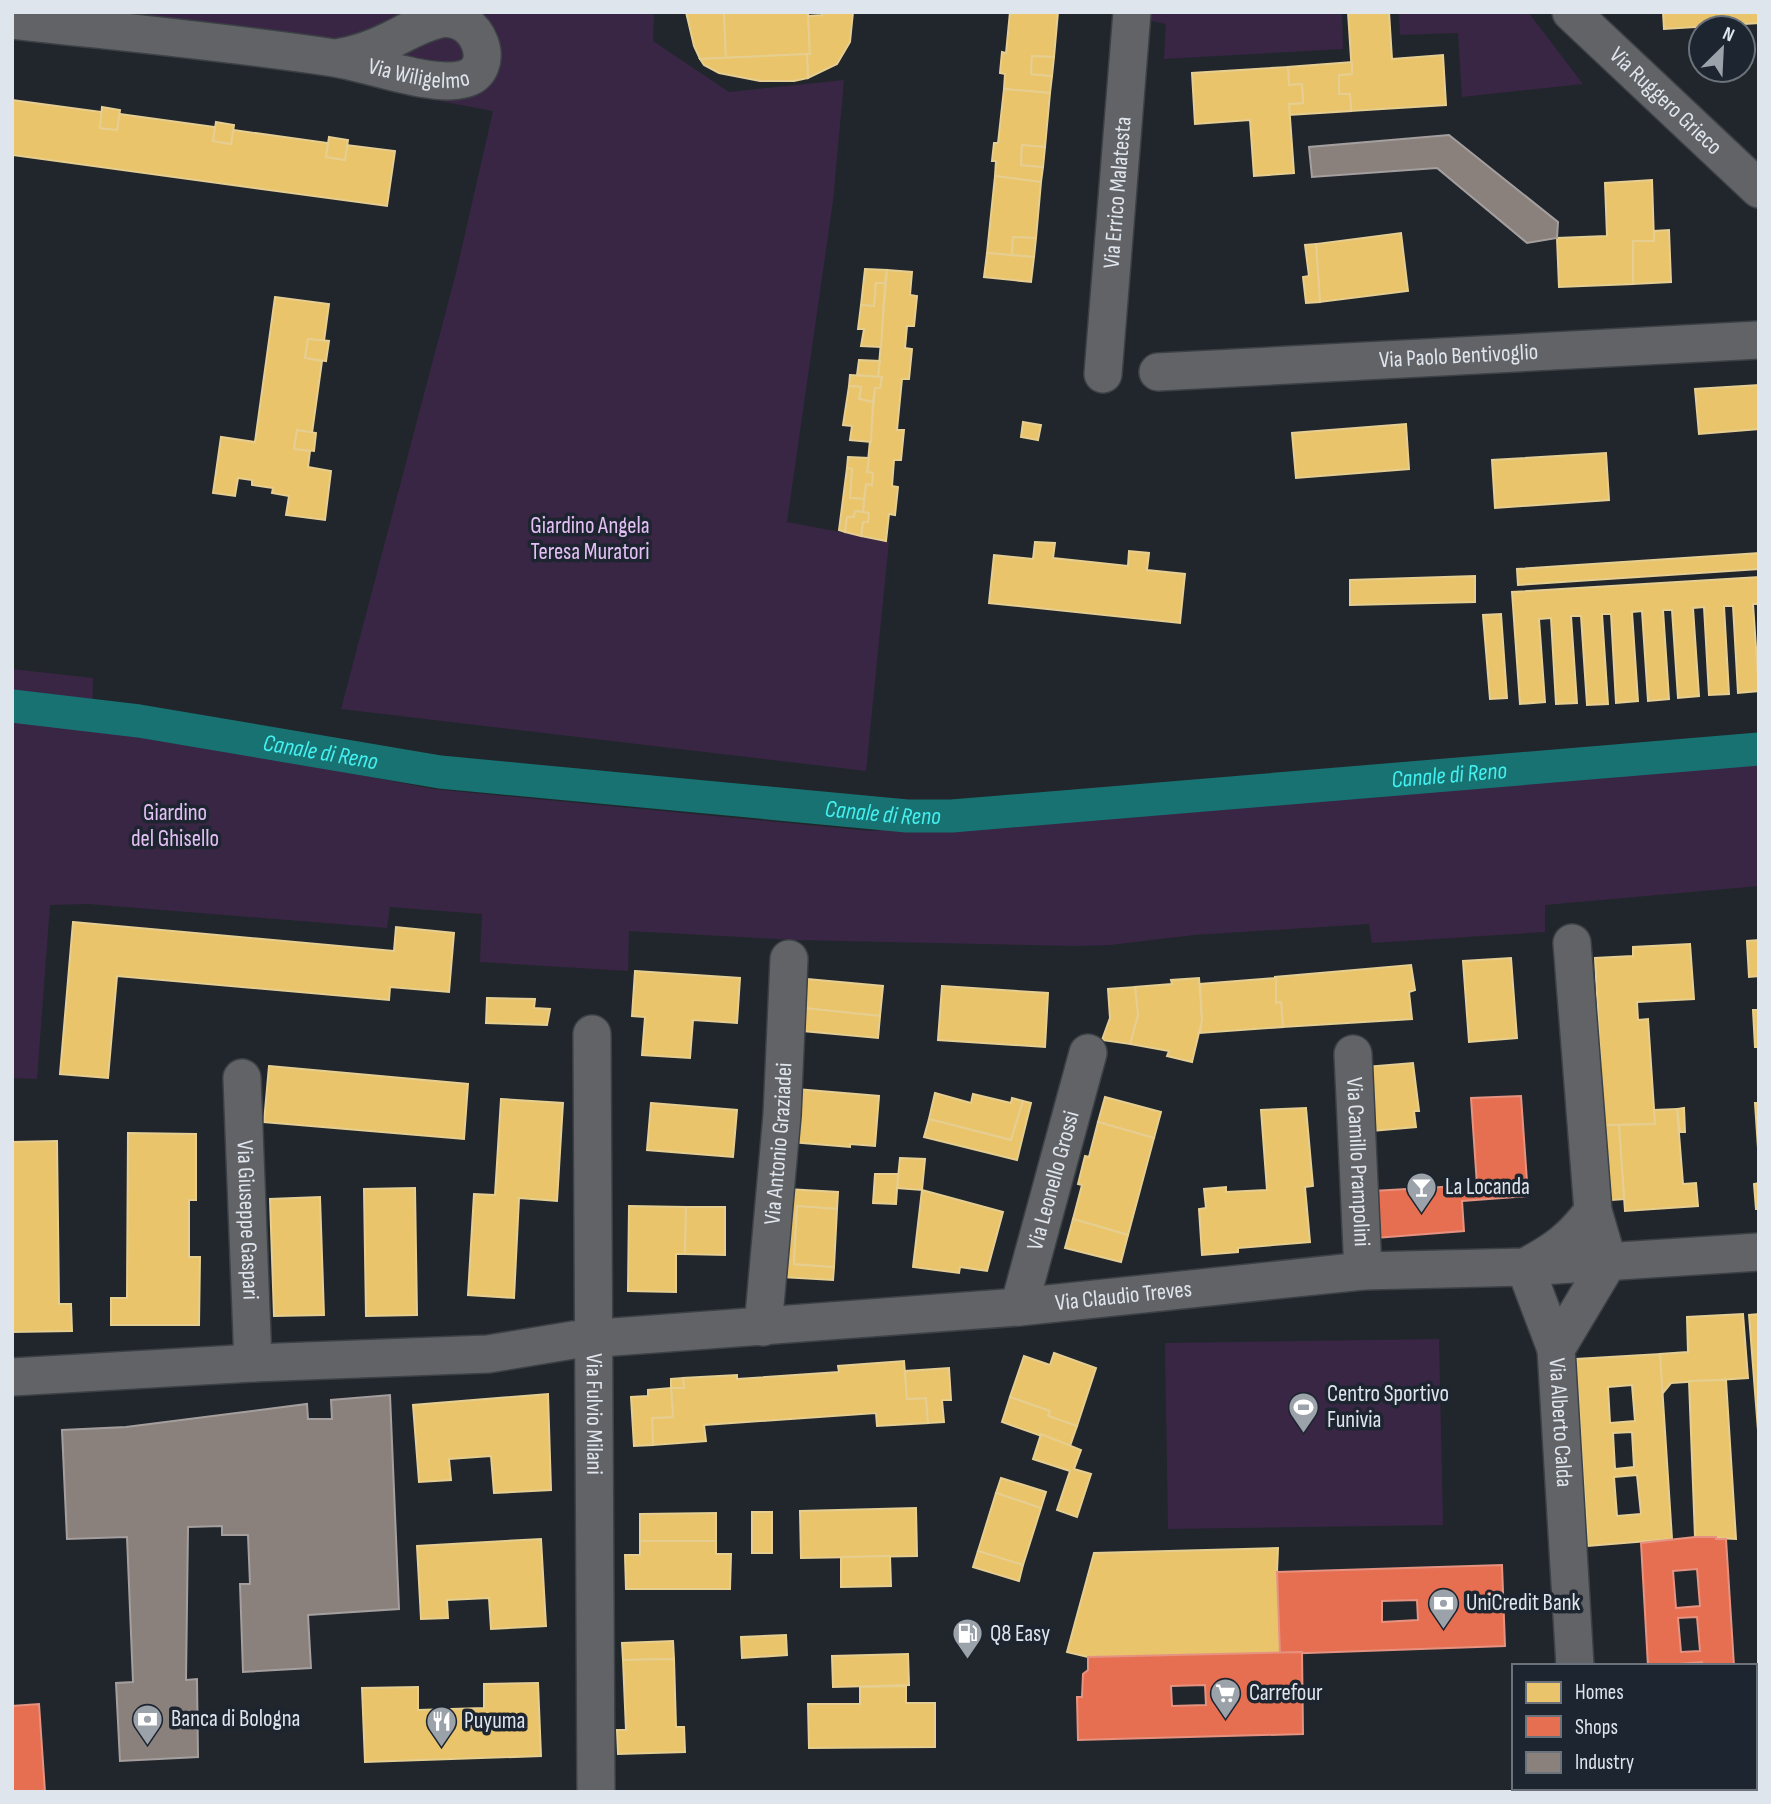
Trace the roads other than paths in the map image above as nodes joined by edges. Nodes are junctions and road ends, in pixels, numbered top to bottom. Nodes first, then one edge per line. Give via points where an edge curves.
1 (1132, 12) edge
2 (1571, 12) edge
3 (12, 20) edge
4 (336, 58) dead end
5 (1759, 189) edge
6 (1759, 340) edge
7 (1158, 372) dead end
8 (1103, 374) dead end
9 (1573, 943) dead end
10 (789, 959) dead end
11 (592, 1034) dead end
12 (1088, 1053) dead end
13 (1353, 1054) dead end
14 (242, 1077) dead end
15 (1593, 1211) junction
16 (1759, 1252) edge
17 (1608, 1262) junction
18 (1525, 1267) junction
19 (1363, 1271) junction
20 (1018, 1307) junction
21 (763, 1327) junction
22 (592, 1339) junction
23 (1556, 1349) junction
24 (253, 1363) junction
25 (12, 1377) edge
26 (1575, 1664) edge
27 (1584, 1790) edge
28 (596, 1792) edge
29 (1559, 1792) edge

1 - 8 street, Via Errico Malatesta
2 - 5 street, Via Ruggero Grieco
3 - 4 street, Via Wiligelmo
6 - 7 street, Via Paolo Bentivoglio
9 - 15 street
10 - 21 street, Via Antonio Graziadei via 782,1115
11 - 22 street, Via Fulvio Milani
12 - 20 street, Via Leonello Grossi
13 - 19 street, Via Camillo Prampolini
14 - 24 street, Via Giuseppe Gaspari
15 - 17 street
15 - 18 street via 1557,1250
16 - 17 street, Via Claudio Treves
17 - 18 street, Via Claudio Treves
17 - 23 street, Via Alberto Calda
18 - 19 street, Via Claudio Treves
18 - 23 street
19 - 20 street, Via Claudio Treves
20 - 21 street, Via Claudio Treves
21 - 22 street, Via Claudio Treves
22 - 24 street, Via Claudio Treves via 488,1354
22 - 28 street, Via Fulvio Milani
23 - 26 street, Via Alberto Calda
24 - 25 street
27 - 29 main road

